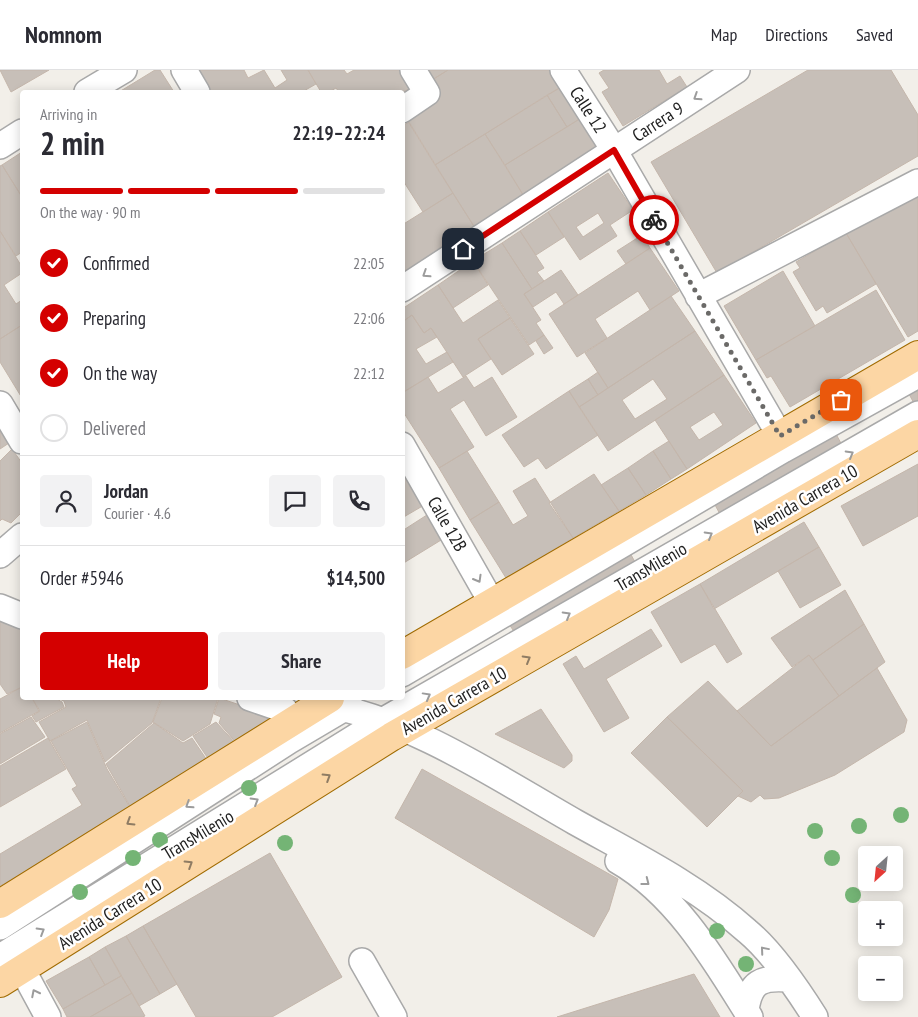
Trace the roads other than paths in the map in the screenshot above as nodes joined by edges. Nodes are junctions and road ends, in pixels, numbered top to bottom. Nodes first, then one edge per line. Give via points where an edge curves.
1 (124, 70) edge
2 (184, 70) edge
3 (413, 70) edge
4 (563, 70) edge
5 (737, 70) edge
6 (90, 90) edge
7 (196, 90) edge
8 (405, 108) edge
9 (20, 133) edge
10 (0, 146) edge
11 (614, 150) junction
12 (918, 182) edge
13 (405, 287) edge
14 (698, 296) junction
15 (918, 355) edge
16 (918, 374) edge
17 (0, 404) edge
18 (918, 414) edge
19 (918, 434) edge
20 (780, 436) junction
21 (20, 438) edge
22 (405, 450) edge
23 (0, 589) edge
24 (20, 597) edge
25 (492, 603) junction
26 (0, 607) edge
27 (20, 615) edge
28 (405, 653) edge
29 (405, 672) edge
30 (275, 700) edge
31 (326, 704) edge
32 (387, 729) junction
33 (0, 904) edge
34 (0, 927) edge
35 (362, 961) dead end
36 (7, 969) edge
37 (788, 979) junction
38 (748, 1014) edge
39 (48, 1017) edge
40 (394, 1017) edge
41 (815, 1017) edge

1 - 6 street
2 - 7 street
3 - 8 street via 428,93
4 - 11 street, Calle 12
5 -> 11 street, Carrera 9
9 - 10 street
11 -> 13 street, Carrera 9
11 - 14 street, Calle 12
12 - 14 street
14 - 20 street, Calle 12
15 - 20 main road
16 - 29 street, TransMilenio
17 - 21 street
32 -> 18 street, TransMilenio
32 -> 19 main road, Avenida Carrera 10
20 - 25 main road
22 -> 25 street, Calle 12B
23 - 24 street
25 - 28 main road
26 - 27 street
30 - 31 street
31 - 32 street
31 -> 33 main road
31 -> 34 street, TransMilenio via 281,746
36 -> 32 main road, Avenida Carrera 10
37 -> 32 street via 748,931 698,893 461,757
32 -> 38 street via 622,864 663,896 725,977
35 - 40 street
39 -> 36 street
37 - 38 street via 764,979 757,984 748,1000
37 - 41 street

